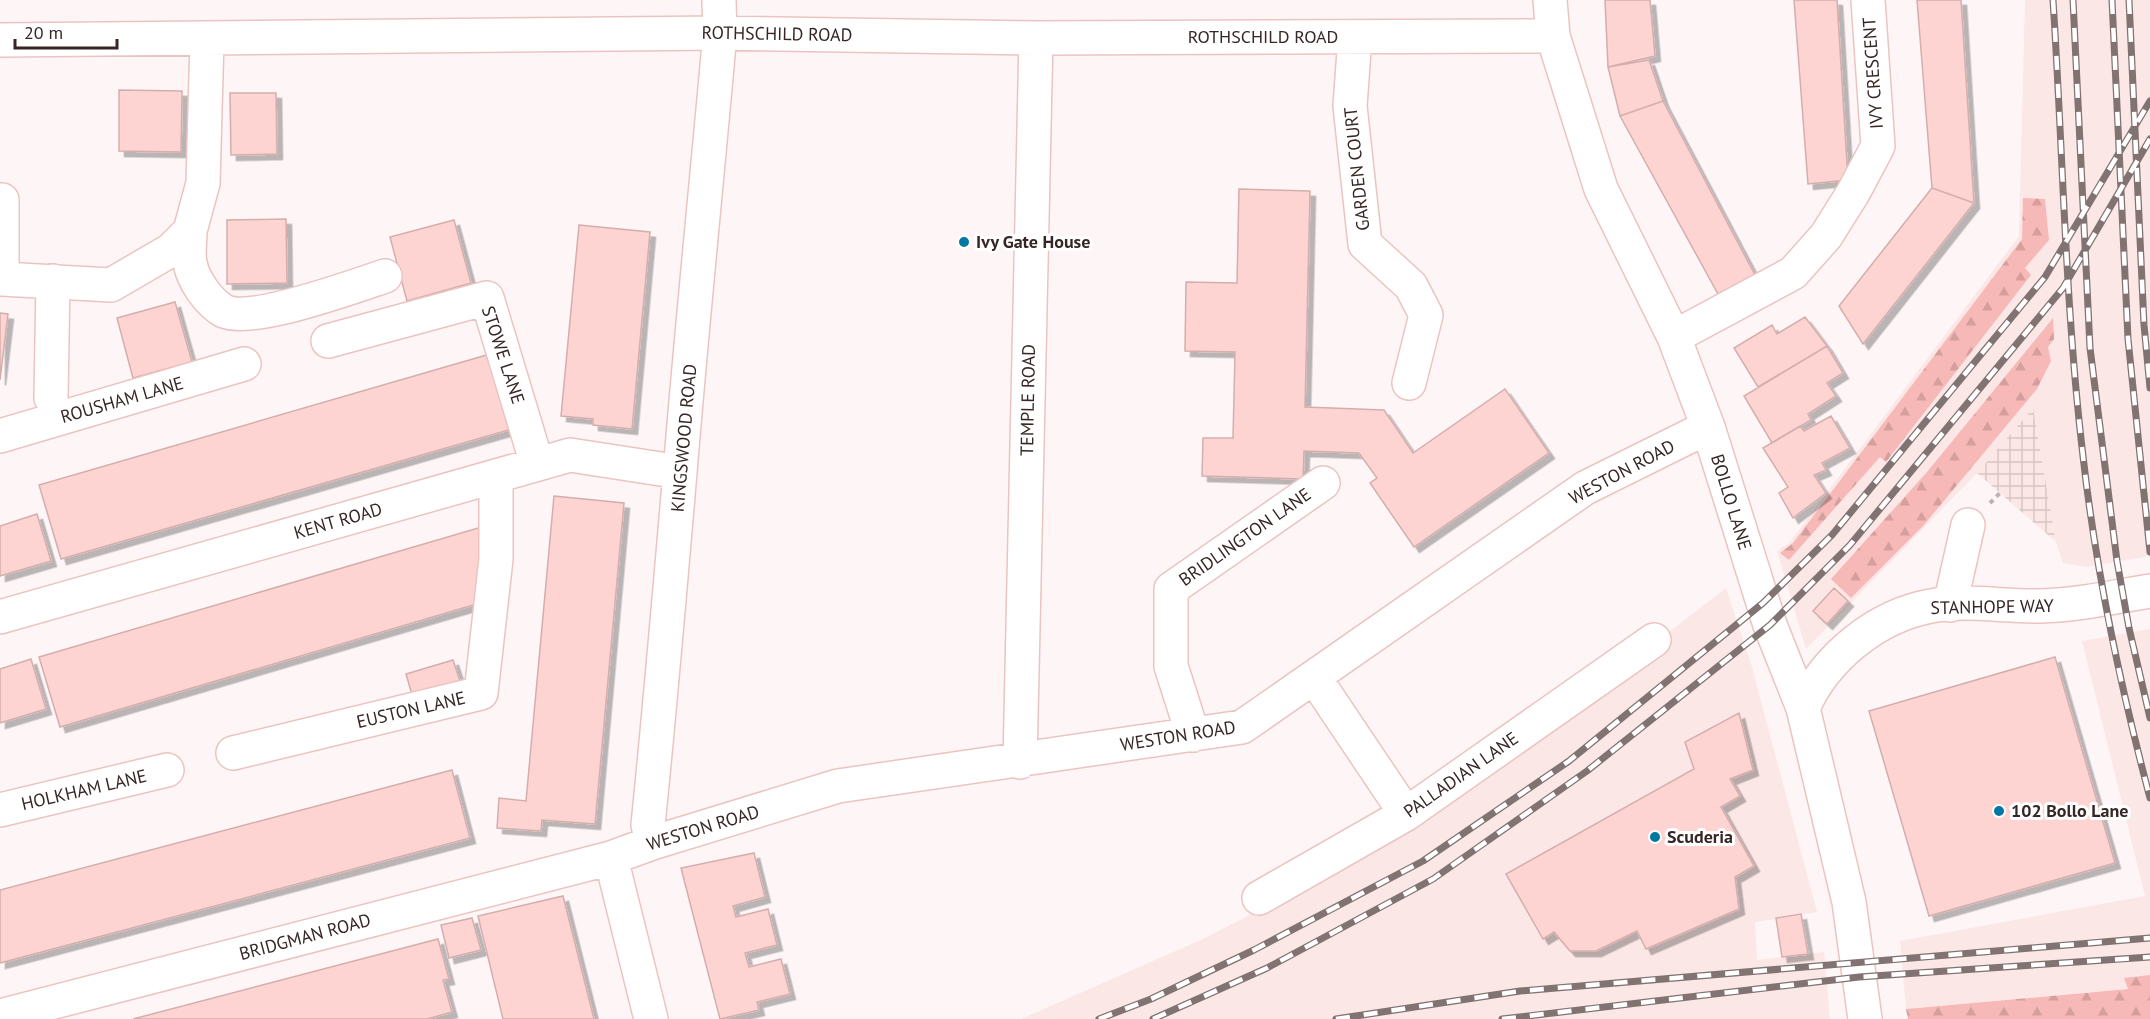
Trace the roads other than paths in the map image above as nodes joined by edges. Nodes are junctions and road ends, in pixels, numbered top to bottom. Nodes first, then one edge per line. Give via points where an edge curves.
1 (719, 0) edge
2 (1550, 0) edge
3 (1868, 0) edge
4 (720, 33) junction
5 (1553, 36) junction
6 (1355, 37) junction
7 (1036, 38) junction
8 (207, 39) junction
9 (0, 40) edge
10 (2, 200) dead end
11 (190, 231) junction
12 (385, 276) dead end
13 (53, 281) junction
14 (1674, 338) junction
15 (328, 341) dead end
16 (244, 364) dead end
17 (1409, 383) dead end
18 (51, 398) dead end
19 (1708, 427) junction
20 (0, 436) edge
21 (537, 464) junction
22 (680, 471) junction
23 (496, 476) junction
24 (1323, 483) dead end
25 (1968, 525) dead end
26 (2150, 591) edge
27 (1950, 605) junction
28 (0, 617) edge
29 (1654, 640) dead end
30 (1314, 677) junction
31 (1803, 708) junction
32 (1193, 735) junction
33 (233, 753) dead end
34 (1020, 762) junction
35 (167, 770) dead end
36 (0, 810) edge
37 (1406, 814) junction
38 (652, 843) junction
39 (610, 858) junction
40 (1259, 898) dead end
41 (0, 1016) edge
42 (651, 1019) edge
43 (1865, 1019) edge

1 - 4 street, KINGSWOOD ROAD
2 - 5 street, BOLLO LANE
3 - 14 street, IVY CRESCENT via 1878,146 1853,193 1827,236 1793,273
4 - 7 street, ROTHSCHILD ROAD
4 - 8 street, ROTHSCHILD ROAD
4 - 22 street, KINGSWOOD ROAD
5 - 6 street, ROTHSCHILD ROAD
5 - 14 street, BOLLO LANE via 1601,189
6 - 7 street, ROTHSCHILD ROAD
6 - 17 street, GARDEN COURT via 1350,105 1365,244 1411,286 1426,315
7 - 34 street, TEMPLE ROAD
8 - 9 street, ROTHSCHILD ROAD
8 - 11 street via 203,183
10 - 13 street via 2,279
11 - 12 street via 190,263 196,279 209,299 225,311 243,315 305,302
11 - 13 street via 171,250 111,285
13 - 18 street
14 - 19 street, BOLLO LANE
15 - 21 street, STOWE LANE via 487,298
16 - 20 street, ROUSHAM LANE
19 - 30 street, WESTON ROAD via 1585,488
19 - 31 street, BOLLO LANE via 1766,614
21 - 22 street, KENT ROAD via 570,455
21 - 23 street, KENT ROAD
22 - 38 street, KINGSWOOD ROAD via 648,825
23 - 28 street, KENT ROAD
23 - 33 street, EUSTON LANE via 496,559 481,693
24 - 32 street, BRIDLINGTON LANE via 1171,589 1171,666
25 - 27 street
26 - 27 street, STANHOPE WAY via 2064,605
27 - 31 street, STANHOPE WAY via 1931,605 1892,618 1863,637 1829,666
29 - 37 street, PALLADIAN LANE
30 - 32 street, WESTON ROAD via 1242,727
30 - 37 street
31 - 43 street, BOLLO LANE via 1849,902
32 - 34 street, WESTON ROAD
34 - 38 street, WESTON ROAD via 838,786
35 - 36 street, HOLKHAM LANE
37 - 40 street, PALLADIAN LANE
38 - 39 street, WESTON ROAD
39 - 41 street, BRIDGMAN ROAD
39 - 42 street

